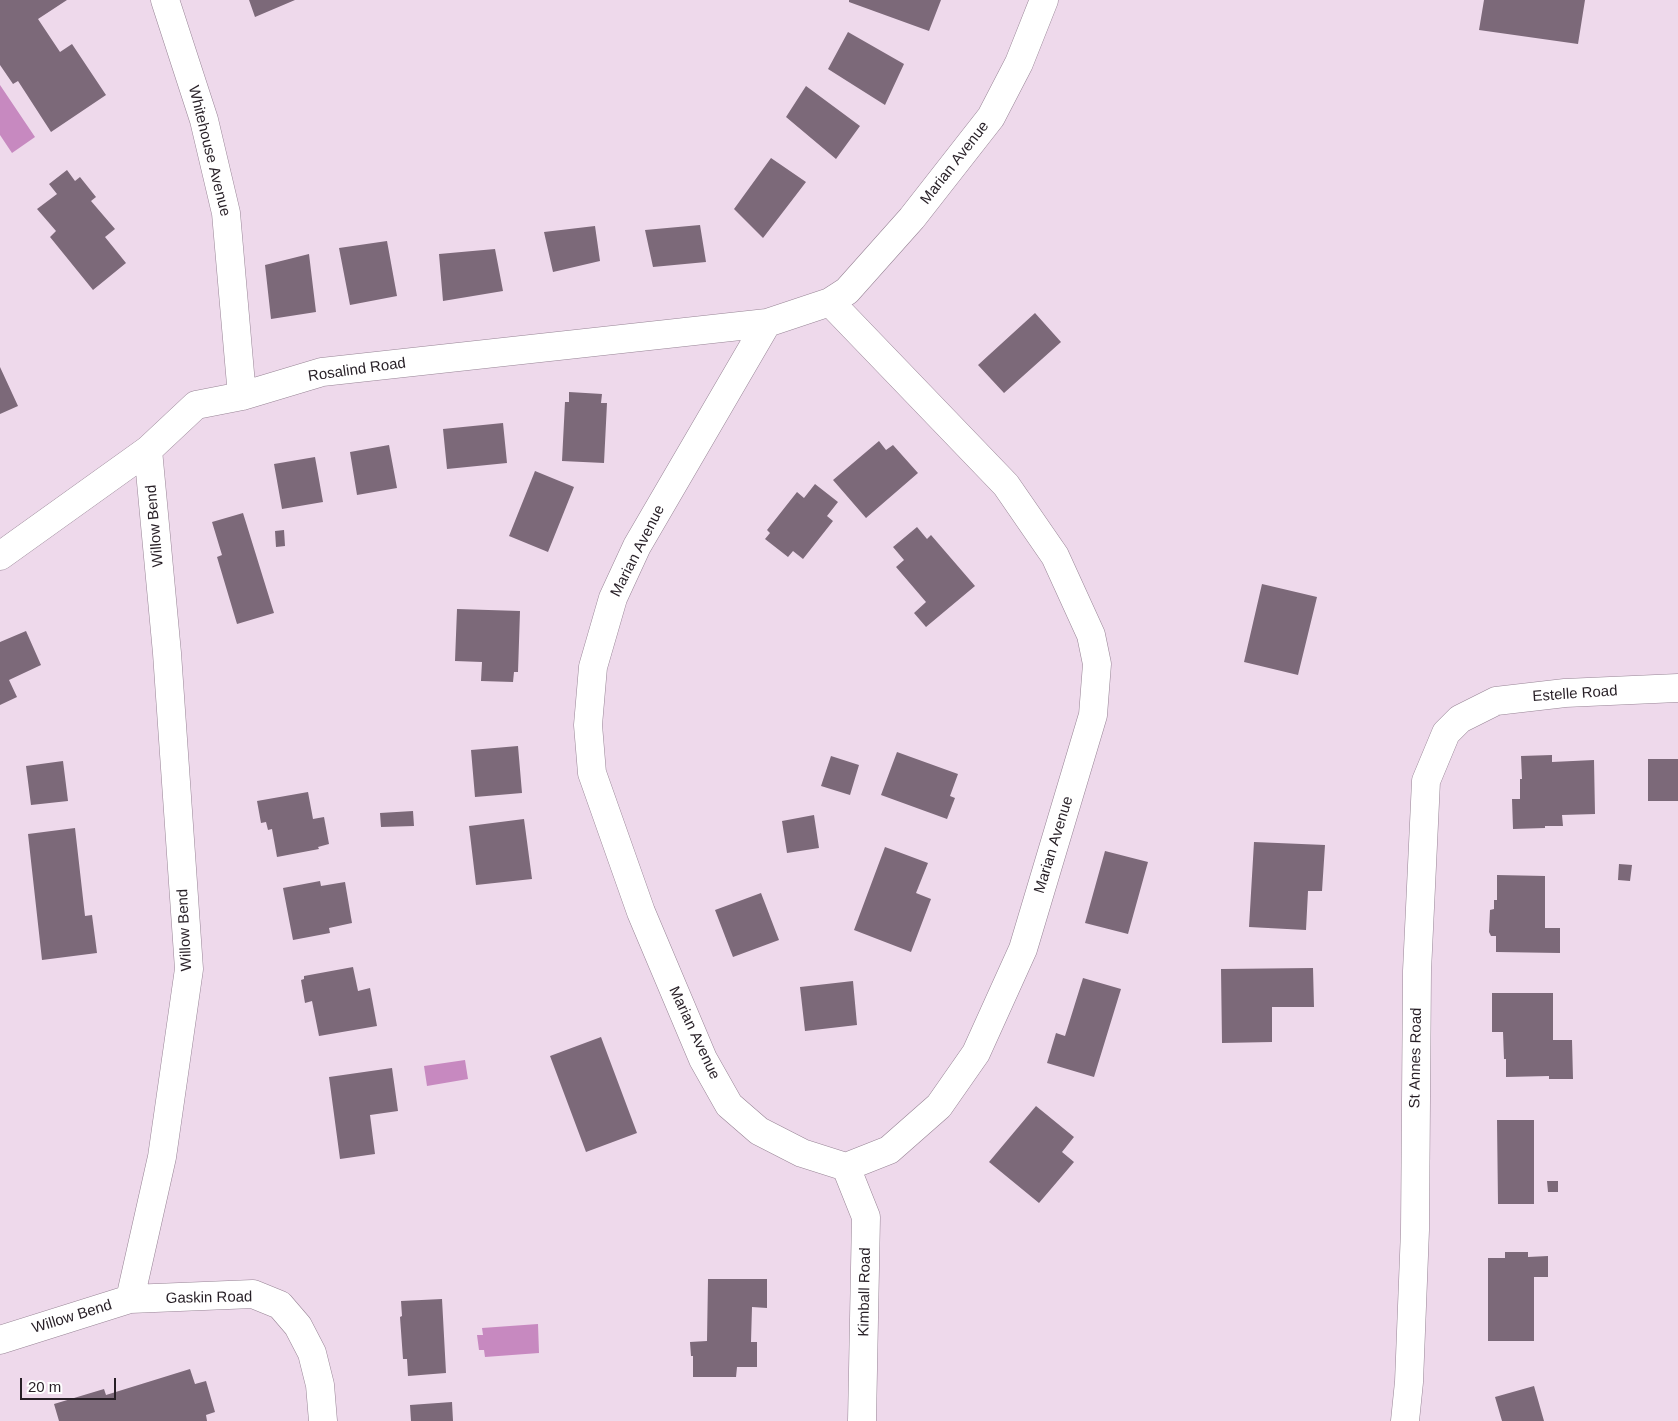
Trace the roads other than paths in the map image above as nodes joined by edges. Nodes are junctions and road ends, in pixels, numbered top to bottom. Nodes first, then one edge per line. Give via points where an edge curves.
1 (165, 0) edge
2 (1044, 0) edge
3 (830, 302) junction
4 (767, 323) junction
5 (242, 396) junction
6 (148, 450) junction
7 (0, 556) edge
8 (1678, 688) edge
9 (1474, 712) joint
10 (846, 1167) junction
11 (130, 1299) junction
12 (0, 1340) edge
13 (323, 1421) edge
14 (862, 1421) edge
15 (1404, 1421) edge

1 - 5 street, Whitehouse Avenue via 204,120 226,213
2 - 3 street, Marian Avenue via 1019,63 991,117 912,218 847,291
3 - 4 street, Marian Avenue
3 - 10 street, Marian Avenue via 1006,485 1055,556 1091,635 1096,664 1093,715 1023,949 976,1053 939,1106 889,1150
4 - 5 street, Rosalind Road via 322,372
4 - 10 street, Marian Avenue via 637,546 614,598 593,667 588,725 592,773 640,912 703,1059 729,1105 759,1131 802,1153
5 - 6 street, Rosalind Road via 196,405
6 - 7 street, Rosalind Road
6 - 11 street, Willow Bend via 167,653 188,969 162,1157
8 - 9 street, Estelle Road via 1565,693 1496,701
9 - 15 street, St Annes Road via 1460,719 1446,733 1426,781 1417,971 1414,1239 1409,1382
10 - 14 street, Kimball Road via 866,1217
11 - 12 street, Willow Bend
11 - 13 street, Gaskin Road via 253,1294 280,1305 298,1326 312,1353 320,1385

